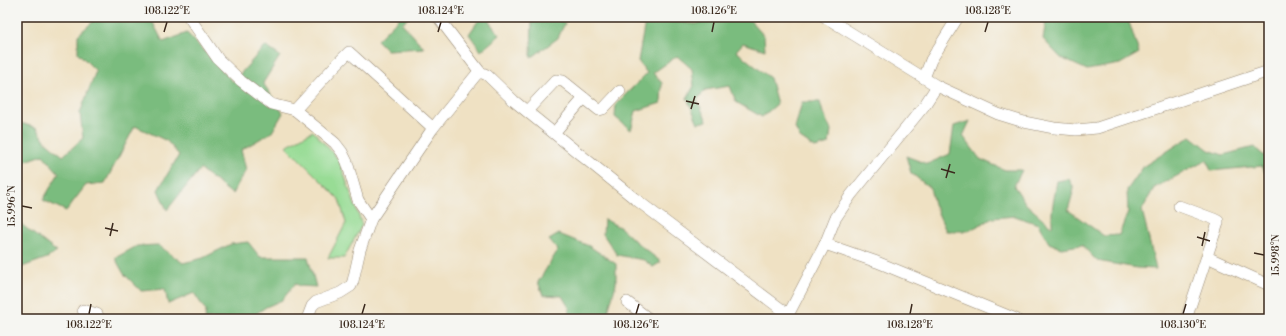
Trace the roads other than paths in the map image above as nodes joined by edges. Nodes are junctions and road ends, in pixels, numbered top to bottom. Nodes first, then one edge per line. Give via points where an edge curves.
1 (190, 17) edge
2 (438, 17) edge
3 (825, 17) edge
4 (958, 17) edge
5 (1269, 71) edge
6 (480, 72) junction
7 (924, 78) junction
8 (937, 86) junction
9 (620, 90) dead end
10 (584, 98) junction
11 (295, 110) junction
12 (527, 111) junction
13 (433, 128) junction
14 (554, 133) junction
15 (1179, 206) dead end
16 (371, 219) junction
17 (825, 244) junction
18 (1207, 257) junction
19 (1269, 285) edge
20 (627, 302) dead end
21 (84, 310) dead end
22 (788, 317) edge
23 (98, 319) edge
24 (307, 319) edge
25 (649, 319) edge
26 (1016, 319) edge
27 (1186, 319) edge

1 - 11 street via 218,59 241,81 271,104
2 - 6 street
3 - 7 street
4 - 7 street via 931,60
5 - 8 street via 1097,128 1076,130 1024,122 998,114
6 - 12 street via 487,75
6 - 13 street
7 - 8 street
8 - 17 street via 924,106 851,195 835,220
9 - 10 street via 601,110
10 - 12 street via 563,81 556,80
10 - 14 street
11 - 13 street via 349,52
11 - 16 street via 335,143 342,152 358,200
12 - 14 street
13 - 16 street
14 - 22 street
15 - 18 street via 1218,221
16 - 24 street via 350,286 340,293 316,302
17 - 22 street
17 - 26 street via 877,262
18 - 19 street
18 - 27 street
20 - 25 street
21 - 23 street via 97,314

